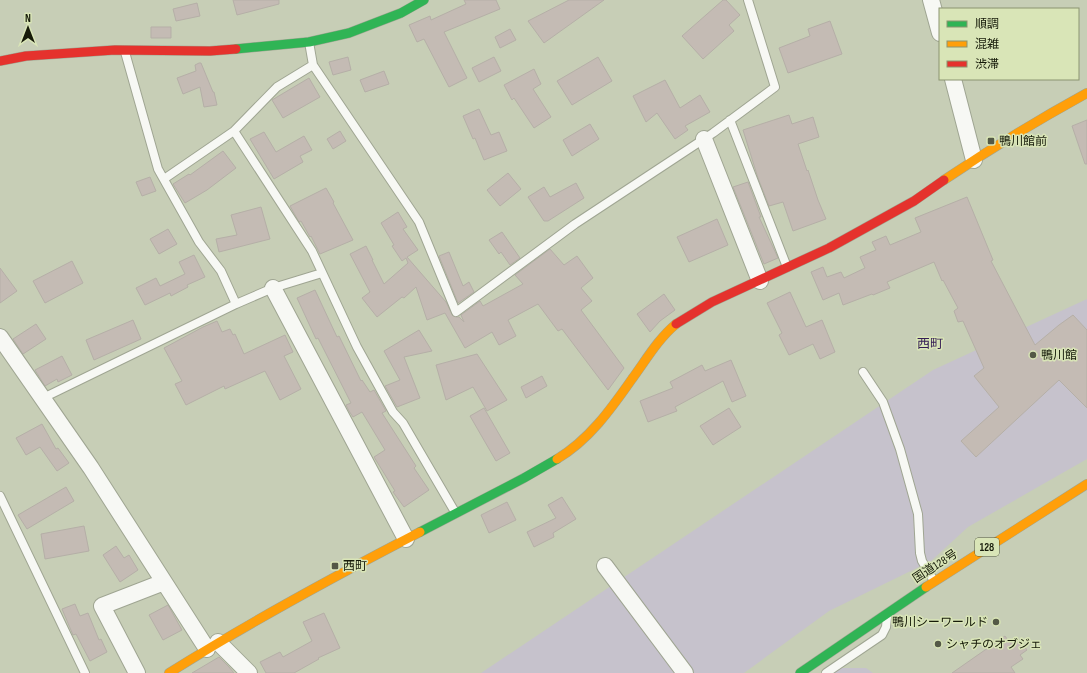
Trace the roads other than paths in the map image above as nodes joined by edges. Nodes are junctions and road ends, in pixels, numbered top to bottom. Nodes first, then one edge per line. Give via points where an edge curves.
1 (424, 0) edge
2 (748, 0) edge
3 (931, 0) edge
4 (939, 29) edge
5 (309, 42) junction
6 (125, 50) junction
7 (0, 61) edge
8 (313, 64) junction
9 (952, 80) edge
10 (1087, 93) edge
11 (730, 120) junction
12 (234, 131) junction
13 (704, 139) junction
14 (974, 160) junction
15 (164, 179) junction
16 (788, 268) junction
17 (322, 273) junction
18 (760, 281) junction
19 (273, 288) junction
20 (236, 304) junction
21 (0, 336) edge
22 (863, 372) dead end
23 (43, 398) junction
24 (1087, 484) edge
25 (0, 496) edge
26 (455, 513) junction
27 (406, 539) junction
28 (604, 566) dead end
29 (934, 581) junction
30 (164, 582) junction
31 (888, 612) junction
32 (212, 646) junction
33 (85, 673) edge
34 (137, 673) edge
35 (168, 673) edge
36 (249, 673) edge
37 (685, 673) edge
38 (794, 673) edge
39 (800, 673) edge
40 (826, 673) edge

1 - 5 main road via 401,13 349,33
2 - 11 lane via 775,87
3 - 4 street
5 - 6 main road via 210,51
5 - 8 lane
6 - 7 main road via 26,56
6 - 15 lane via 158,169
8 - 12 lane via 277,87
8 - 13 lane via 419,222 456,312 575,224
9 - 14 street
10 - 14 main road
11 - 13 lane
11 - 16 lane
12 - 15 lane
12 - 17 lane via 312,251
13 - 18 street
14 - 16 main road via 914,201
15 - 20 lane via 199,242 220,271
16 - 18 main road
17 - 19 lane
17 - 26 lane via 357,347 386,400 403,423
18 - 26 main road via 712,302 668,331 600,422 574,447 545,467
19 - 20 lane
19 - 27 street
20 - 23 lane
21 - 23 street
22 - 29 lane via 883,402 900,449 918,514 922,561
23 - 30 street via 92,468
24 - 29 main road, 国道128号 / 128
25 - 33 lane
26 - 27 main road
27 - 32 main road
28 - 37 street
29 - 31 main road, 国道128号 / 128
30 - 32 street
30 - 34 street via 102,606
31 - 38 lane via 828,645
31 - 39 main road, 国道128号 / 128
31 - 40 lane via 882,635
32 - 35 main road
32 - 36 street

